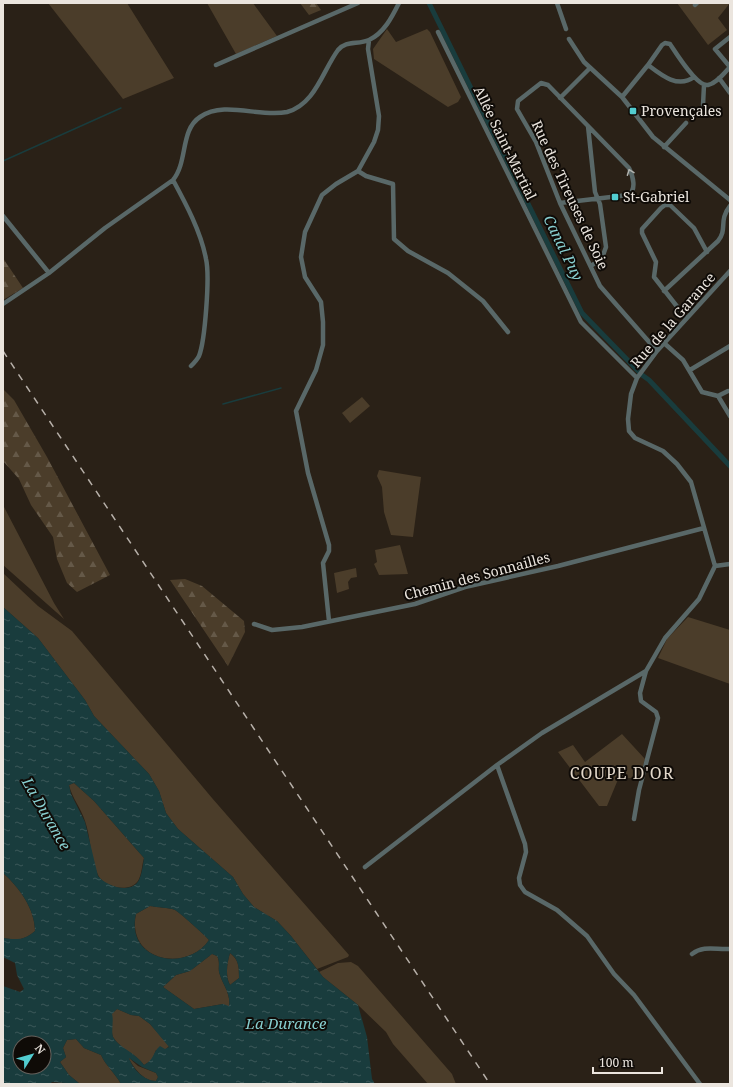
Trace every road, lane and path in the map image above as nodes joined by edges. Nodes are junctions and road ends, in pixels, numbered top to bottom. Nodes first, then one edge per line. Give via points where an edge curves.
1 (358, 3) edge
2 (399, 3) edge
3 (557, 3) edge
4 (566, 29) dead end
5 (438, 32) dead end
6 (730, 37) edge
7 (569, 39) dead end
8 (369, 40) junction
9 (648, 65) junction
10 (216, 66) dead end
11 (730, 67) edge
12 (590, 68) junction
13 (694, 77) junction
14 (719, 78) junction
15 (704, 85) junction
16 (730, 92) edge
17 (622, 97) junction
18 (560, 98) junction
19 (703, 105) dead end
20 (686, 123) dead end
21 (588, 126) junction
22 (664, 147) junction
23 (358, 170) junction
24 (173, 180) junction
25 (598, 198) junction
26 (730, 200) edge
27 (560, 203) junction
28 (730, 206) edge
29 (3, 216) edge
30 (707, 252) junction
31 (591, 266) junction
32 (730, 271) edge
33 (49, 273) junction
34 (664, 291) junction
35 (3, 304) edge
36 (686, 318) junction
37 (508, 332) dead end
38 (664, 343) junction
39 (730, 346) edge
40 (657, 351) junction
41 (191, 366) dead end
42 (690, 370) junction
43 (638, 376) junction
44 (728, 391) dead end
45 (718, 396) junction
46 (730, 416) edge
47 (704, 528) junction
48 (730, 564) edge
49 (715, 566) junction
50 (330, 621) junction
51 (254, 624) dead end
52 (646, 671) junction
53 (497, 765) junction
54 (634, 819) dead end
55 (365, 867) dead end
56 (730, 949) edge
57 (692, 954) dead end
58 (700, 1084) edge

1 - 10 street
2 - 8 street via 391,20
3 - 4 street
5 - 43 street, Allée Saint-Martial via 581,322
6 - 11 street via 715,49
7 - 12 street via 578,55
8 - 23 street via 368,49 378,102 378,130 369,154
8 - 24 street via 345,44 338,50 309,98 288,111 266,114 218,110 200,117 190,127 179,171
9 - 13 street via 660,75 679,82 687,82
9 - 13 street via 665,43 670,44
9 - 17 street
11 - 14 street
12 - 17 street
12 - 18 street
13 - 15 street
14 - 15 street via 709,85
14 - 16 street
15 - 19 street
17 - 22 street via 646,129
18 - 21 street
18 - 27 street, Rue des Tireuses de Soie via 543,83 518,101 517,105 536,142
20 - 22 street
21 - 25 street
25 -> 21 street via 628,195 633,190 633,185 629,168
22 - 26 street
23 - 37 street via 366,176 393,184 394,239 408,251 448,273 483,301
23 - 50 street via 322,195 305,232 301,256 306,276 321,302 324,317 323,345 316,370 296,411 308,472 329,545 323,563
24 - 33 street via 105,228
24 - 41 street via 198,233 207,259 202,346 198,358
25 - 27 street
25 - 31 street via 606,247 602,258
27 - 31 street, Rue des Tireuses de Soie
28 - 30 street via 724,215 722,236
29 - 33 street
30 - 34 street
30 - 34 street via 694,228 674,208 665,205 661,208 644,225 642,233 656,262 654,277
31 - 40 street, Rue des Tireuses de Soie via 600,286
32 - 36 street, Rue de la Garance
33 - 35 street
34 - 36 street
36 - 38 street, Rue de la Garance
38 - 40 street, Rue de la Garance
38 - 42 street
39 - 42 street
40 - 43 street, Rue de la Garance
42 - 45 street via 702,392
43 - 47 street, Rue de la Garance via 629,405 629,431 635,438 663,451 677,464 690,482
44 - 45 street
45 - 46 street
47 - 49 street
47 - 50 street, Chemin des Sonnailles via 465,587 415,604
48 - 49 street
49 - 52 street via 699,599 665,638
50 - 51 street, Chemin des Sonnailles via 278,630
52 - 53 street via 542,733
52 - 54 street via 640,692 641,701 656,712 658,718
53 - 55 street
53 - 58 street via 525,844 520,886 525,892 557,910 587,936
56 - 57 street via 704,948

